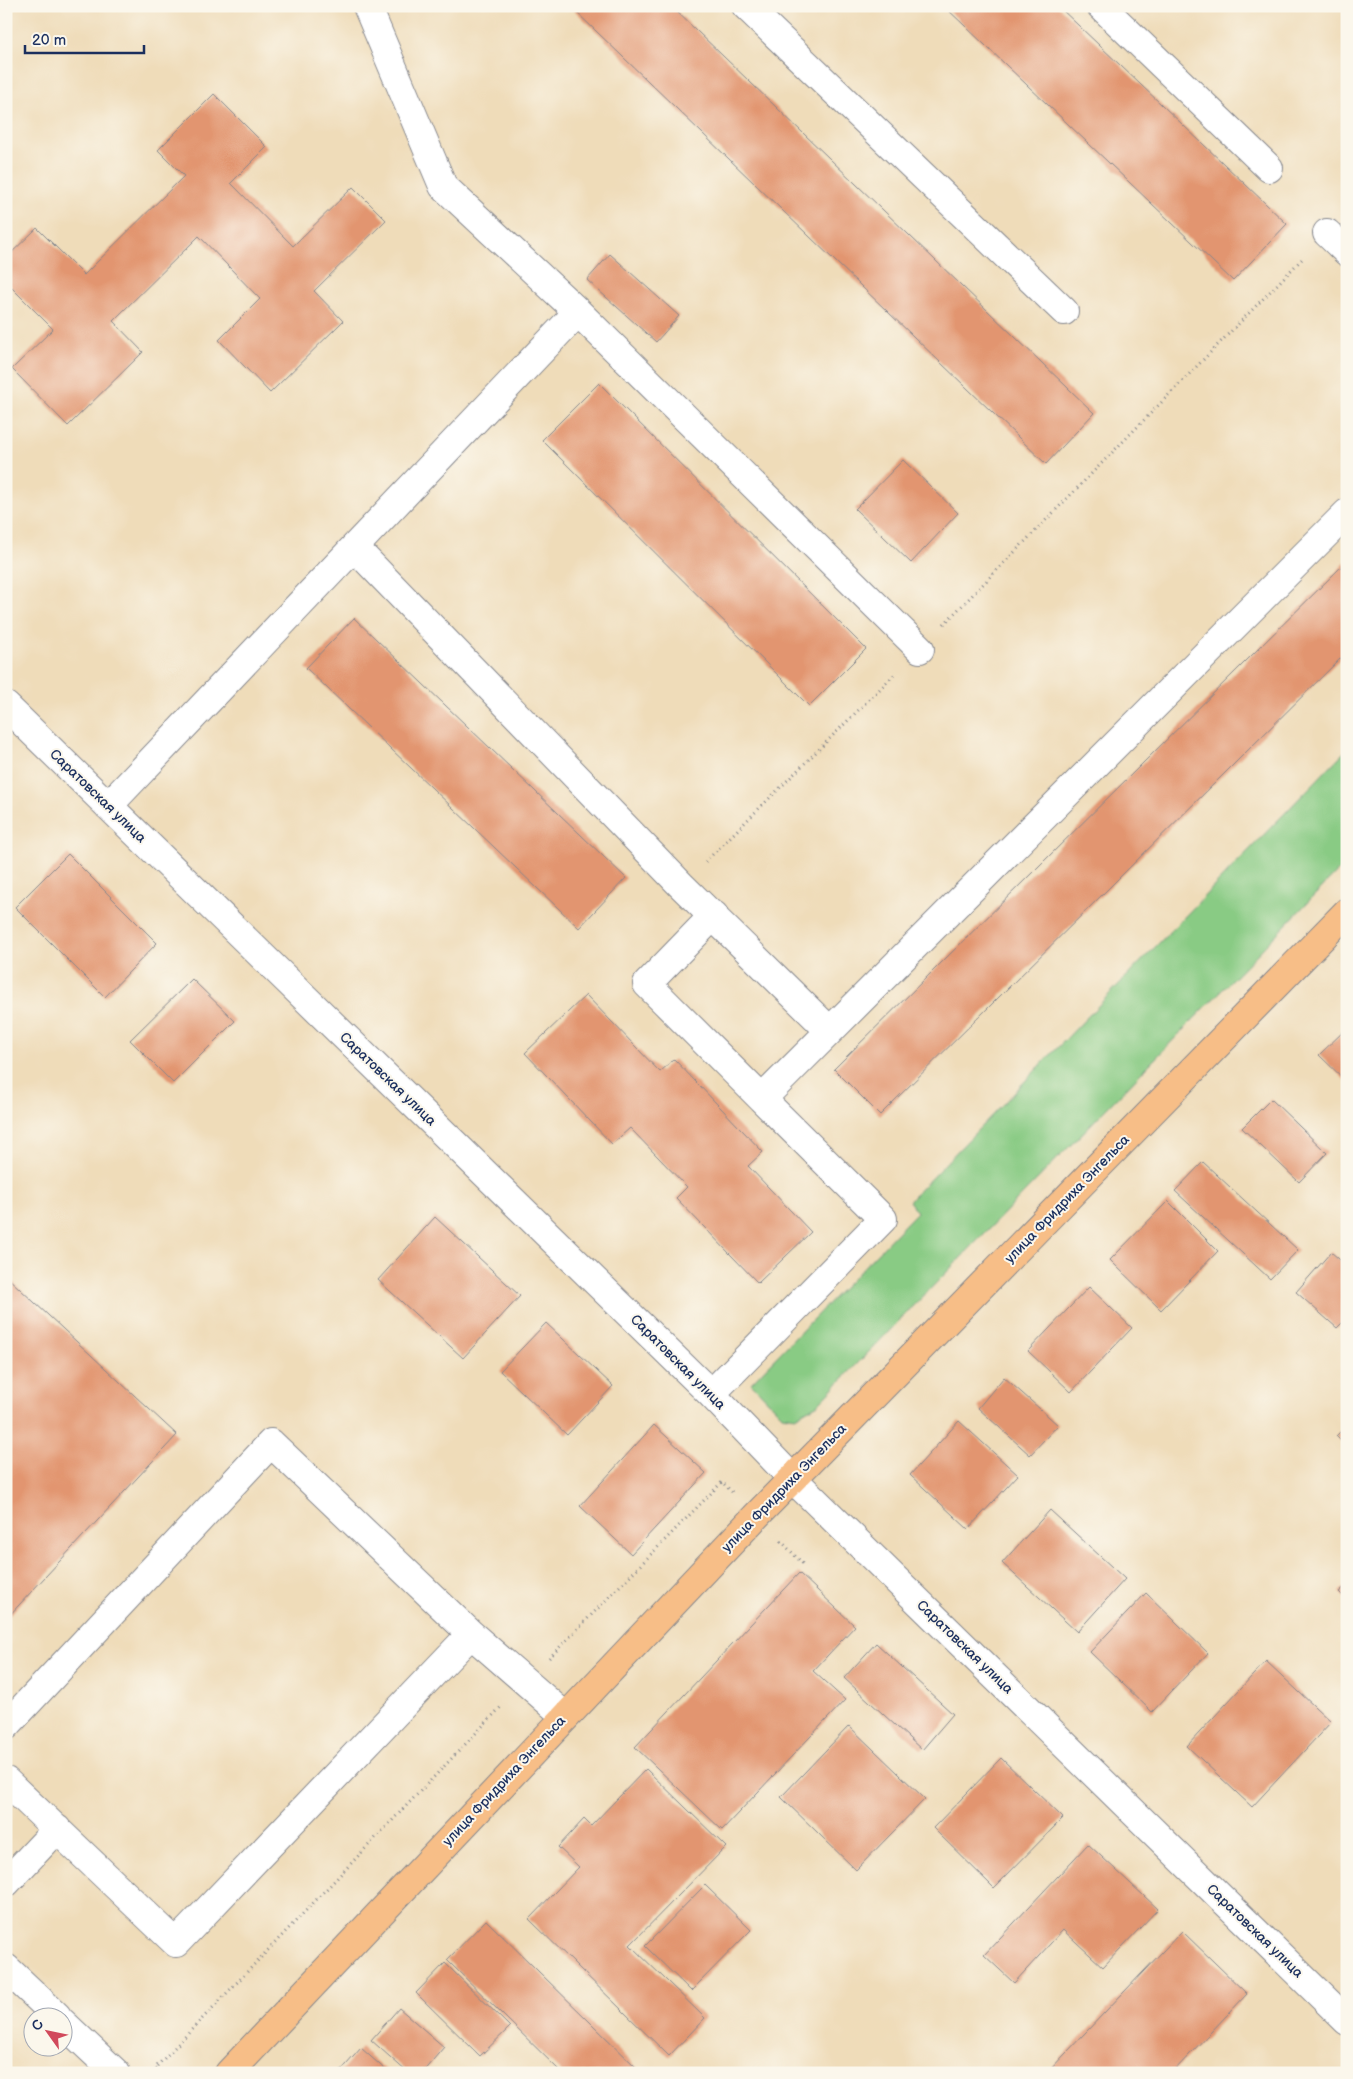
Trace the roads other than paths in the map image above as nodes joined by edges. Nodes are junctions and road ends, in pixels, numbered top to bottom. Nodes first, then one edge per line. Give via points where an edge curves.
1 (367, 6) edge
2 (746, 6) edge
3 (1102, 6) edge
4 (1269, 168) dead end
5 (1327, 233) road end
6 (1347, 252) edge
7 (1064, 311) dead end
8 (578, 312) junction
9 (1347, 513) edge
10 (355, 548) junction
11 (920, 649) road end
12 (6, 706) edge
13 (108, 806) junction
14 (1347, 912) edge
15 (714, 915) junction
16 (829, 1030) junction
17 (762, 1099) junction
18 (711, 1394) junction
19 (792, 1479) junction
20 (471, 1634) junction
21 (565, 1716) junction
22 (6, 1726) edge
23 (6, 1782) edge
24 (57, 1829) junction
25 (6, 1882) edge
26 (6, 1968) edge
27 (46, 2006) edge
28 (1347, 2021) edge
29 (72, 2031) edge
30 (116, 2073) edge
31 (229, 2073) edge

1 - 8 street via 443,186
2 - 7 street
3 - 4 street
5 - 6 street
8 - 10 street
8 - 11 street
9 - 16 street
10 - 13 street
10 - 15 street via 681,885
12 - 13 street, Саратовская улица
13 - 18 street, Саратовская улица
14 - 19 main road, улица Фридриха Энгельса
15 - 16 street
15 - 17 street via 647,984
16 - 17 street
17 - 18 street via 883,1219
18 - 19 street, Саратовская улица
19 - 21 main road, улица Фридриха Энгельса
19 - 28 street, Саратовская улица
20 - 21 street
20 - 22 street via 270,1442
20 - 24 street via 176,1943
21 - 31 main road, улица Фридриха Энгельса
23 - 24 street
24 - 25 street
26 - 27 street
29 - 30 street

